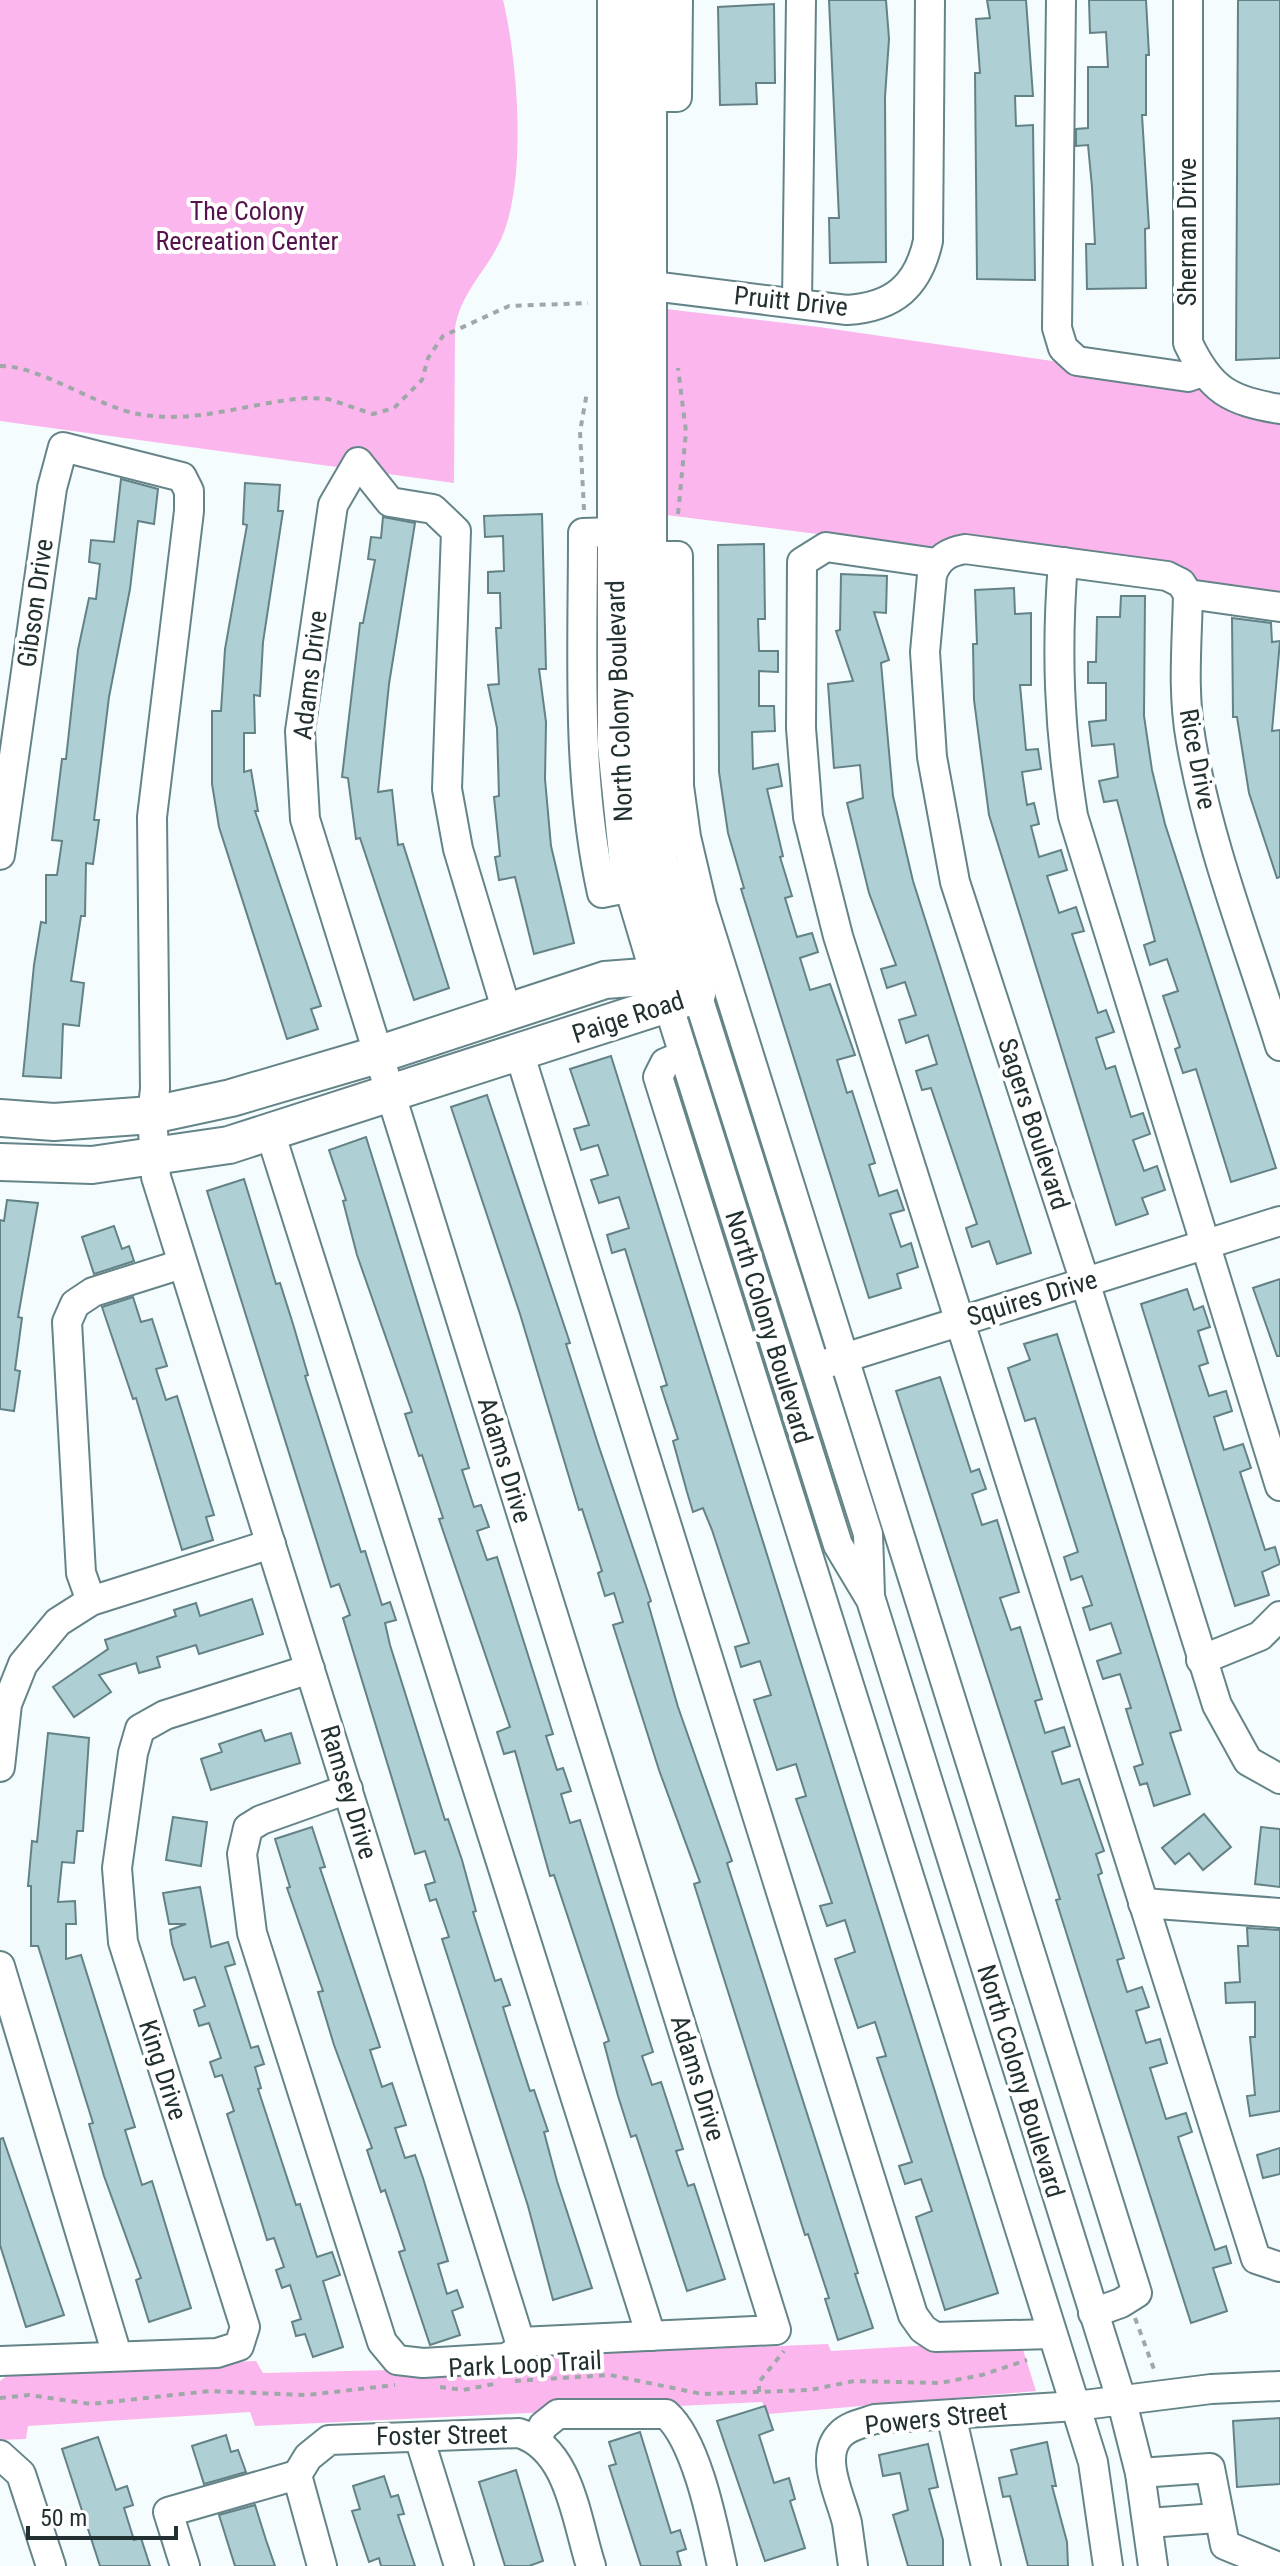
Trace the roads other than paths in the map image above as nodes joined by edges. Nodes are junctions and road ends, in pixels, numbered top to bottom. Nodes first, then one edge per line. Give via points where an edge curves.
1 (616, 0) edge
2 (648, 0) edge
3 (678, 0) edge
4 (801, 0) edge
5 (930, 0) edge
6 (1061, 0) edge
7 (1188, 0) edge
8 (648, 97) junction
9 (620, 290) junction
10 (797, 303) junction
11 (1202, 372) junction
12 (1280, 409) edge
13 (63, 447) joint
14 (662, 556) junction
15 (1063, 562) junction
16 (936, 563) junction
17 (1188, 594) junction
18 (1280, 607) edge
19 (0, 855) edge
20 (642, 921) junction
21 (605, 980) junction
22 (675, 992) junction
23 (507, 1012) junction
24 (1280, 1046) edge
25 (519, 1052) junction
26 (377, 1055) junction
27 (684, 1055) junction
28 (390, 1093) junction
29 (152, 1115) junction
30 (0, 1118) edge
31 (270, 1132) junction
32 (153, 1157) junction
33 (0, 1162) edge
34 (1280, 1221) edge
35 (1206, 1244) junction
36 (182, 1264) junction
37 (1085, 1282) junction
38 (959, 1321) junction
39 (845, 1358) junction
40 (817, 1366) junction
41 (784, 1376) junction
42 (754, 1385) junction
43 (1280, 1486) edge
44 (271, 1544) junction
45 (871, 1600) junction
46 (91, 1601) junction
47 (1280, 1616) edge
48 (1201, 1660) junction
49 (310, 1669) junction
50 (0, 1767) edge
51 (1280, 1779) edge
52 (348, 1789) junction
53 (1143, 1903) junction
54 (1280, 1913) edge
55 (0, 1966) edge
56 (1280, 2267) edge
57 (1093, 2313) junction
58 (651, 2336) junction
59 (520, 2342) junction
60 (1047, 2344) junction
61 (117, 2355) junction
62 (0, 2361) edge
63 (1280, 2386) edge
64 (1122, 2402) junction
65 (1076, 2406) junction
66 (951, 2415) junction
67 (419, 2437) junction
68 (537, 2439) junction
69 (0, 2455) edge
70 (302, 2466) junction
71 (1140, 2473) junction
72 (1217, 2518) junction
73 (1148, 2523) junction
74 (51, 2566) edge
75 (185, 2566) edge
76 (322, 2566) edge
77 (459, 2566) edge
78 (591, 2566) edge
79 (722, 2566) edge
80 (853, 2566) edge
81 (986, 2566) edge
82 (1108, 2566) edge
83 (1153, 2566) edge
84 (1276, 2566) edge

1 - 9 main road, North Colony Boulevard
2 - 8 main road, North Colony Boulevard
3 - 8 street via 677,97
4 - 10 street
5 - 10 street, Pruitt Drive via 928,241 923,264 910,284 874,308
6 - 11 street via 1057,328 1063,348 1077,361 1188,377
7 - 11 street, Sherman Drive via 1186,293 1188,343
8 - 9 main road, North Colony Boulevard
9 - 10 street, Pruitt Drive
9 - 14 main road, North Colony Boulevard
9 - 20 main road, North Colony Boulevard via 616,745 620,810
11 - 12 street, Sherman Drive via 1221,392
13 - 19 street, Gibson Drive via 52,488
13 - 29 street, Ramsey Drive via 168,471 182,477 189,491 152,817
14 - 22 main road, North Colony Boulevard via 646,733
14 - 39 street via 686,837 702,905
15 - 16 street via 965,549
15 - 17 street via 1167,576
15 - 35 street via 1056,642 1061,740 1073,816
16 - 37 street, Sagers Boulevard via 925,652 941,819 955,882
16 - 38 street via 826,547 802,562 801,728 808,817 838,936
17 - 18 street
17 - 24 street, Rice Drive via 1185,689 1191,739 1205,807
20 - 21 main road via 634,947
20 - 22 main road, North Colony Boulevard
21 - 22 main road, Paige Road
21 - 23 main road, Paige Road
22 - 25 main road, Paige Road
22 - 27 street, North Colony Boulevard
22 - 40 street, North Colony Boulevard
23 - 26 main road, Paige Road
23 - 26 street, Adams Drive via 458,849 447,789 456,531 433,509 390,502 358,462 333,505 300,731 305,819
25 - 28 main road, Paige Road
25 - 60 street via 913,2315 935,2337
26 - 28 street, Adams Drive
26 - 29 main road, Paige Road
27 - 41 street, North Colony Boulevard
27 - 42 street via 665,1063 658,1077
28 - 31 main road, Paige Road
28 - 58 street, Adams Drive via 776,2330
29 - 30 main road, Paige Road via 54,1122
29 - 32 street, Ramsey Drive
31 - 32 main road, Paige Road via 229,1145
31 - 58 street
32 - 33 main road, Paige Road via 92,1165
32 - 36 street, Ramsey Drive
34 - 35 street, Squires Drive
35 - 37 street, Squires Drive
35 - 43 street
36 - 44 street, Ramsey Drive
36 - 46 street via 93,1292 75,1304 67,1322 81,1573
37 - 38 street, Squires Drive
37 - 48 street, Sagers Boulevard
38 - 39 street, Squires Drive
38 - 53 street
39 - 40 street, Squires Drive
39 - 57 street via 1137,2293
40 - 41 street, Squires Drive
40 - 45 street, North Colony Boulevard via 868,1534
41 - 42 street, Squires Drive
41 - 45 street, North Colony Boulevard via 838,1545
42 - 60 street
44 - 46 street
44 - 49 street, Ramsey Drive
45 - 57 street, North Colony Boulevard
46 - 50 street via 58,1622 23,1664 7,1704
47 - 48 street via 1260,1636
48 - 51 street, Sagers Boulevard via 1217,1705 1248,1761
49 - 52 street, Ramsey Drive
49 - 61 street, King Drive via 165,1715 140,1729 133,1753 117,1868 123,1942 245,2327 239,2346 217,2353
52 - 59 street, Ramsey Drive
52 - 59 street via 248,1828 242,1854 252,1933 382,2342 397,2360 423,2363 506,2358
53 - 54 street
53 - 56 street via 1256,2259
55 - 61 street
57 - 64 street, North Colony Boulevard
58 - 59 street
60 - 65 street
61 - 62 street, King Drive
63 - 64 street, Powers Street
64 - 65 street, Powers Street
64 - 71 street, North Colony Boulevard
65 - 66 street, Powers Street
65 - 82 street via 1093,2462
66 - 80 street, Powers Street via 875,2419 840,2435 831,2449 831,2466
66 - 81 street
67 - 68 street, Foster Street via 519,2433
67 - 70 street, Foster Street via 329,2440
67 - 77 street
68 - 78 street, Foster Street via 559,2465
68 - 79 street via 558,2414 666,2414 683,2436
69 - 74 street via 21,2474
70 - 75 street, Foster Street via 168,2512
70 - 76 street
71 - 72 street via 1210,2468
71 - 73 street, North Colony Boulevard
72 - 73 street
72 - 84 street via 1225,2545
73 - 83 street, North Colony Boulevard

